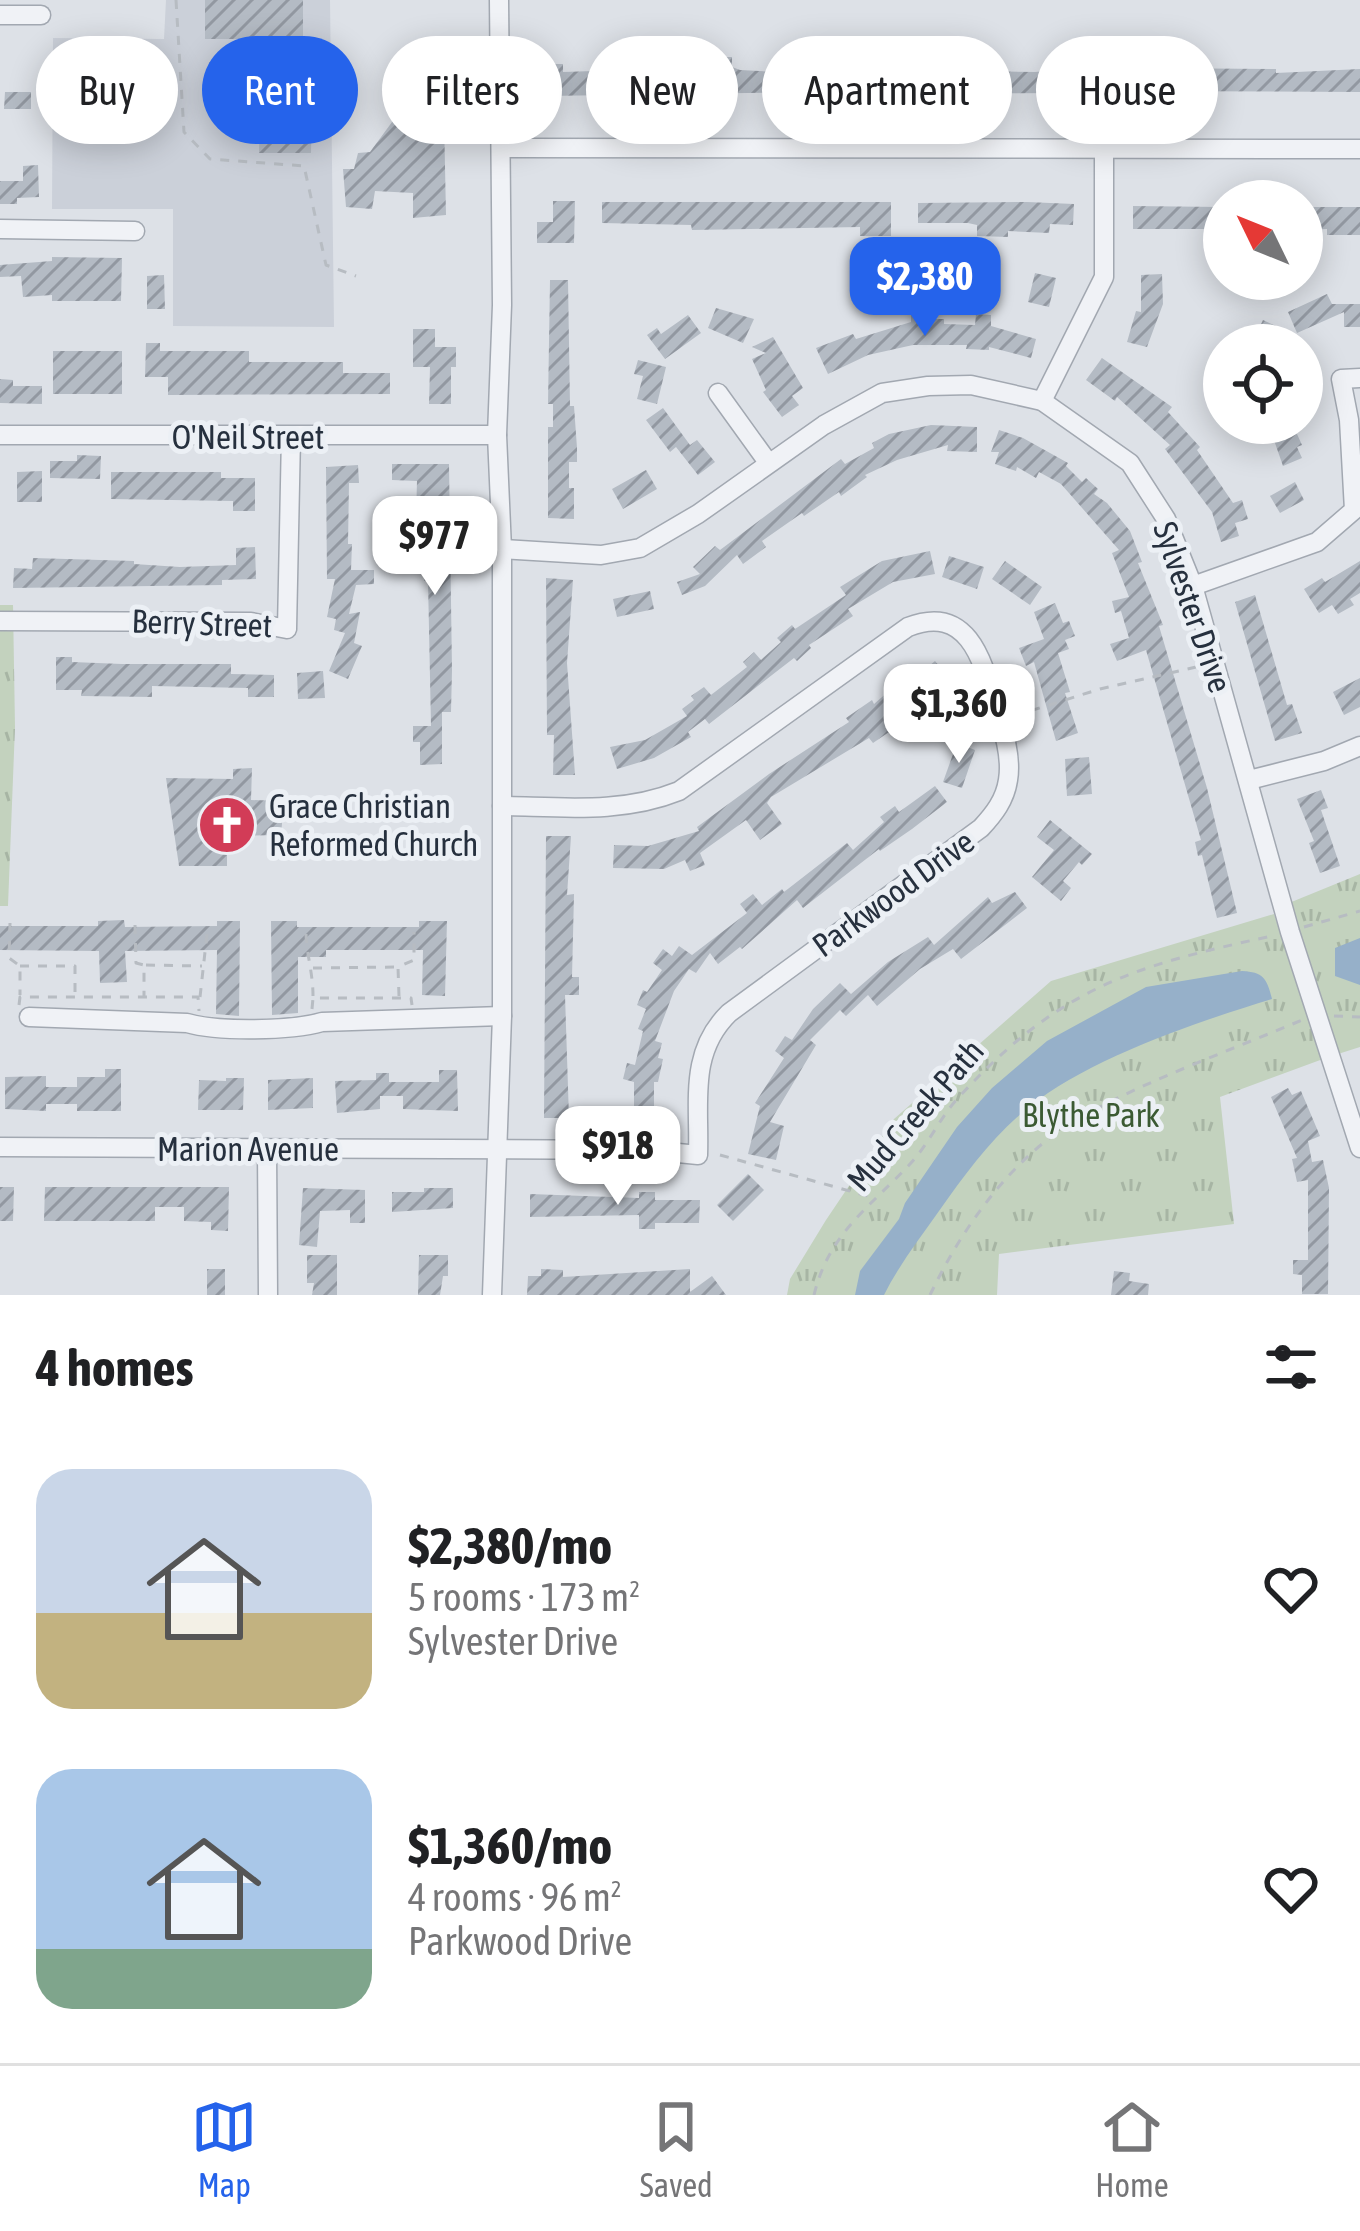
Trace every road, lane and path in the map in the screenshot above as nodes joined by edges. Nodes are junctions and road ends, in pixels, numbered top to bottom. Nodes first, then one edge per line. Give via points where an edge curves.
1 (176, 0) edge
2 (500, 0) edge
3 (0, 15) edge
4 (41, 15) dead end
5 (1104, 146) junction
6 (503, 148) junction
7 (1360, 148) edge
8 (0, 230) edge
9 (135, 231) dead end
10 (356, 276) dead end
11 (1360, 378) edge
12 (718, 393) dead end
13 (1042, 401) junction
14 (0, 435) edge
15 (496, 435) junction
16 (291, 436) junction
17 (767, 461) junction
18 (502, 549) junction
19 (1192, 586) junction
20 (0, 621) edge
21 (1215, 662) junction
22 (1000, 720) junction
23 (1360, 746) edge
24 (1249, 780) junction
25 (502, 806) junction
26 (1360, 911) edge
27 (10, 923) dead end
28 (135, 926) dead end
29 (414, 932) dead end
30 (1290, 932) junction
31 (207, 934) dead end
32 (306, 934) dead end
33 (144, 965) junction
34 (20, 966) junction
35 (202, 966) junction
36 (313, 968) junction
37 (398, 968) junction
38 (20, 997) junction
39 (75, 997) junction
40 (198, 997) junction
41 (144, 998) junction
42 (313, 998) junction
43 (399, 998) junction
44 (413, 1009) dead end
45 (1317, 1014) junction
46 (502, 1016) junction
47 (29, 1017) joint
48 (199, 1017) dead end
49 (311, 1017) dead end
50 (1360, 1018) edge
51 (0, 1147) edge
52 (1360, 1148) edge
53 (267, 1149) junction
54 (497, 1151) junction
55 (720, 1155) dead end
56 (877, 1198) junction
57 (268, 1295) edge
58 (492, 1295) edge
59 (814, 1295) edge
60 (930, 1295) edge

1 - 10 path via 184,132 210,159 304,166 326,265
2 - 6 street
3 - 4 street
5 - 6 street
5 - 7 street
5 - 13 street via 1104,278
6 - 15 street
8 - 9 street
11 - 19 street via 1341,379 1354,510 1317,542
12 - 17 street
13 - 17 street, Sylvester Drive via 971,385 882,393
13 - 19 street, Sylvester Drive via 1130,463 1166,519
14 - 16 street, O'Neil Street
15 - 16 street, O'Neil Street
15 - 18 street
16 - 20 street, Berry Street via 287,629
17 - 18 street, Sylvester Drive via 640,548 601,555
18 - 25 street
19 - 21 street, Sylvester Drive
21 - 22 path
21 - 24 street, Sylvester Drive
22 - 25 street, Parkwood Drive via 971,639 940,622 918,623 680,791 617,808
22 - 54 street, Parkwood Drive via 1008,784 981,829 715,1029 700,1060 698,1155
23 - 24 street
24 - 30 street, Sylvester Drive
25 - 46 street
26 - 30 path, Mud Creek Path
27 - 34 path via 9,958
28 - 33 path via 136,963
29 - 37 path via 413,960
30 - 45 street, Sylvester Drive
30 - 56 path, Mud Creek Path via 1159,961 1075,997 1002,1052
31 - 35 path
32 - 36 path
33 - 35 path
33 - 41 path
34 - 38 path
34 - 39 path via 75,965
35 - 40 path
36 - 37 path
36 - 42 path
37 - 43 path
38 - 39 path
38 - 47 path via 18,1009
39 - 41 path
40 - 41 path
40 - 48 path
42 - 43 path
42 - 49 path
43 - 44 path via 411,998
45 - 50 path
45 - 52 street, Sylvester Drive
45 - 60 path via 1080,1118 986,1202
46 - 47 street via 299,1029
46 - 54 street
51 - 53 street, Marion Avenue
53 - 54 street, Marion Avenue
53 - 57 street
54 - 58 street
55 - 56 path
56 - 59 path, Mud Creek Path via 840,1233

